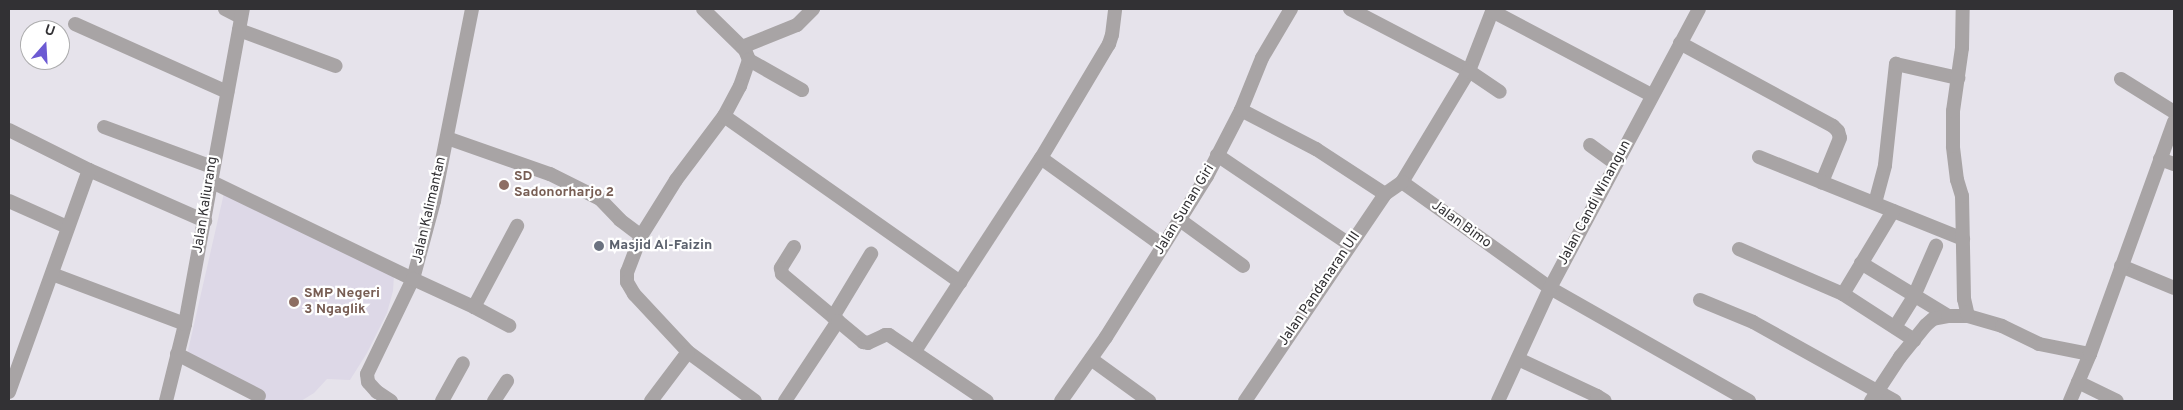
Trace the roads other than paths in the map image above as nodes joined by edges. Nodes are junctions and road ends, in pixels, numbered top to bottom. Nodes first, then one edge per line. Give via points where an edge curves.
1 (226, 9) edge
2 (472, 9) edge
3 (703, 9) edge
4 (813, 9) edge
5 (1115, 9) edge
6 (1291, 9) edge
7 (1350, 9) edge
8 (1699, 9) edge
9 (1963, 9) edge
10 (1493, 10) edge
11 (241, 19) edge
12 (76, 24) dead end
13 (1680, 43) junction
14 (742, 47) junction
15 (750, 60) junction
16 (336, 66) dead end
17 (1470, 71) junction
18 (1958, 78) junction
19 (2121, 79) dead end
20 (802, 90) dead end
21 (227, 92) junction
22 (1500, 92) dead end
23 (1651, 95) junction
24 (1241, 110) junction
25 (2174, 112) edge
26 (724, 116) junction
27 (2174, 122) edge
28 (104, 128) dead end
29 (9, 130) edge
30 (447, 138) junction
31 (1590, 145) dead end
32 (1217, 155) junction
33 (1759, 157) dead end
34 (1041, 158) junction
35 (2160, 159) junction
36 (1616, 164) junction
37 (2174, 164) edge
38 (89, 170) junction
39 (211, 174) junction
40 (1402, 182) junction
41 (1822, 182) junction
42 (1385, 194) junction
43 (9, 202) edge
44 (1875, 203) junction
45 (1893, 210) junction
46 (1180, 220) junction
47 (205, 221) junction
48 (517, 226) dead end
49 (67, 227) junction
50 (641, 236) junction
51 (1963, 238) junction
52 (1350, 244) junction
53 (1163, 246) junction
54 (1936, 246) dead end
55 (794, 247) dead end
56 (1739, 249) dead end
57 (871, 254) dead end
58 (1861, 263) junction
59 (1243, 266) dead end
60 (2121, 266) junction
61 (52, 274) junction
62 (414, 279) junction
63 (960, 282) junction
64 (1550, 288) junction
65 (2174, 288) edge
66 (1843, 294) junction
67 (1914, 296) junction
68 (1700, 300) dead end
69 (474, 307) junction
70 (1948, 316) junction
71 (1968, 316) junction
72 (836, 319) junction
73 (185, 324) junction
74 (509, 326) dead end
75 (1895, 327) junction
76 (1914, 340) junction
77 (688, 352) junction
78 (915, 352) junction
79 (176, 354) junction
80 (2090, 354) junction
81 (1091, 359) junction
82 (1518, 359) junction
83 (463, 363) dead end
84 (507, 381) dead end
85 (2078, 382) junction
86 (9, 392) edge
87 (259, 396) dead end
88 (1874, 397) edge
89 (166, 401) edge
90 (391, 401) edge
91 (442, 401) edge
92 (494, 401) edge
93 (651, 401) edge
94 (756, 401) edge
95 (786, 401) edge
96 (987, 401) edge
97 (1061, 401) edge
98 (1149, 401) edge
99 (1245, 401) edge
100 (1498, 401) edge
101 (1605, 401) edge
102 (1749, 401) edge
103 (1895, 401) edge
104 (2070, 401) edge
105 (2117, 401) edge

1 - 11 street
2 - 30 street, Jalan Kalimantan
3 - 14 street
4 - 14 street via 797,25
5 - 34 street via 1109,44
6 - 24 street, Jalan Sunan Giri via 1262,58
7 - 17 street
8 - 13 street, Jalan Candi Winangun
9 - 18 street
10 - 17 street
10 - 23 street
11 - 16 street
11 - 21 street, Jalan Kaliurang
12 - 21 street
13 - 23 street, Jalan Candi Winangun
13 - 41 street via 1833,126 1840,138
14 - 15 street
15 - 20 street
15 - 26 street
17 - 22 street
17 - 40 street
18 - 44 street via 1896,64 1886,165
18 - 51 street via 1953,111 1953,146 1962,196
19 - 25 street
21 - 39 street, Jalan Kaliurang
23 - 36 street, Jalan Candi Winangun
24 - 32 street, Jalan Sunan Giri
24 - 42 street via 1316,149
26 - 50 street via 676,180
26 - 63 street
27 - 35 street
28 - 39 street, Jalan Kalimantan
29 - 38 street
30 - 50 street via 550,174 600,199
30 - 62 street, Jalan Kalimantan
31 - 36 street
32 - 46 street, Jalan Sunan Giri via 1208,176
32 - 52 street
33 - 41 street
34 - 53 street
34 - 63 street
35 - 37 street
35 - 60 street
36 - 64 street, Jalan Candi Winangun
38 - 47 street
38 - 49 street
39 - 47 street, Jalan Kaliurang
39 - 62 street, Jalan Kalimantan
40 - 42 street, Jalan Pandanaran UII
40 - 64 street, Jalan Bimo
41 - 44 street
42 - 52 street, Jalan Pandanaran UII
43 - 49 street
44 - 45 street
45 - 51 street
45 - 58 street
46 - 53 street, Jalan Sunan Giri
46 - 59 street
47 - 73 street, Jalan Kaliurang
48 - 69 street
49 - 61 street
50 - 77 street via 627,272 627,282 634,294
51 - 71 street via 1964,299
52 - 99 street, Jalan Pandanaran UII
53 - 81 street, Jalan Sunan Giri
54 - 67 street
55 - 72 street via 781,268 782,274
56 - 66 street
57 - 72 street
58 - 66 street
58 - 67 street
60 - 65 street
60 - 80 street
61 - 73 street
61 - 86 street
62 - 69 street
62 - 90 street via 367,374 368,382
63 - 78 street
64 - 82 street, Jalan Candi Winangun
64 - 102 street, Jalan Bimo
66 - 75 street
67 - 70 street
67 - 75 street
68 - 88 street via 1753,322
69 - 74 street
70 - 71 street
70 - 76 street via 1934,319
71 - 80 street via 2002,326 2039,344
72 - 78 street via 863,342 889,335
72 - 95 street
73 - 79 street, Jalan Kaliurang
75 - 76 street
76 - 88 street
77 - 93 street
77 - 94 street
78 - 96 street
79 - 87 street
79 - 89 street, Jalan Kaliurang
80 - 85 street
81 - 97 street, Jalan Sunan Giri
81 - 98 street
82 - 100 street, Jalan Candi Winangun
82 - 101 street
83 - 91 street
84 - 92 street
85 - 104 street
85 - 105 street
88 - 103 street

